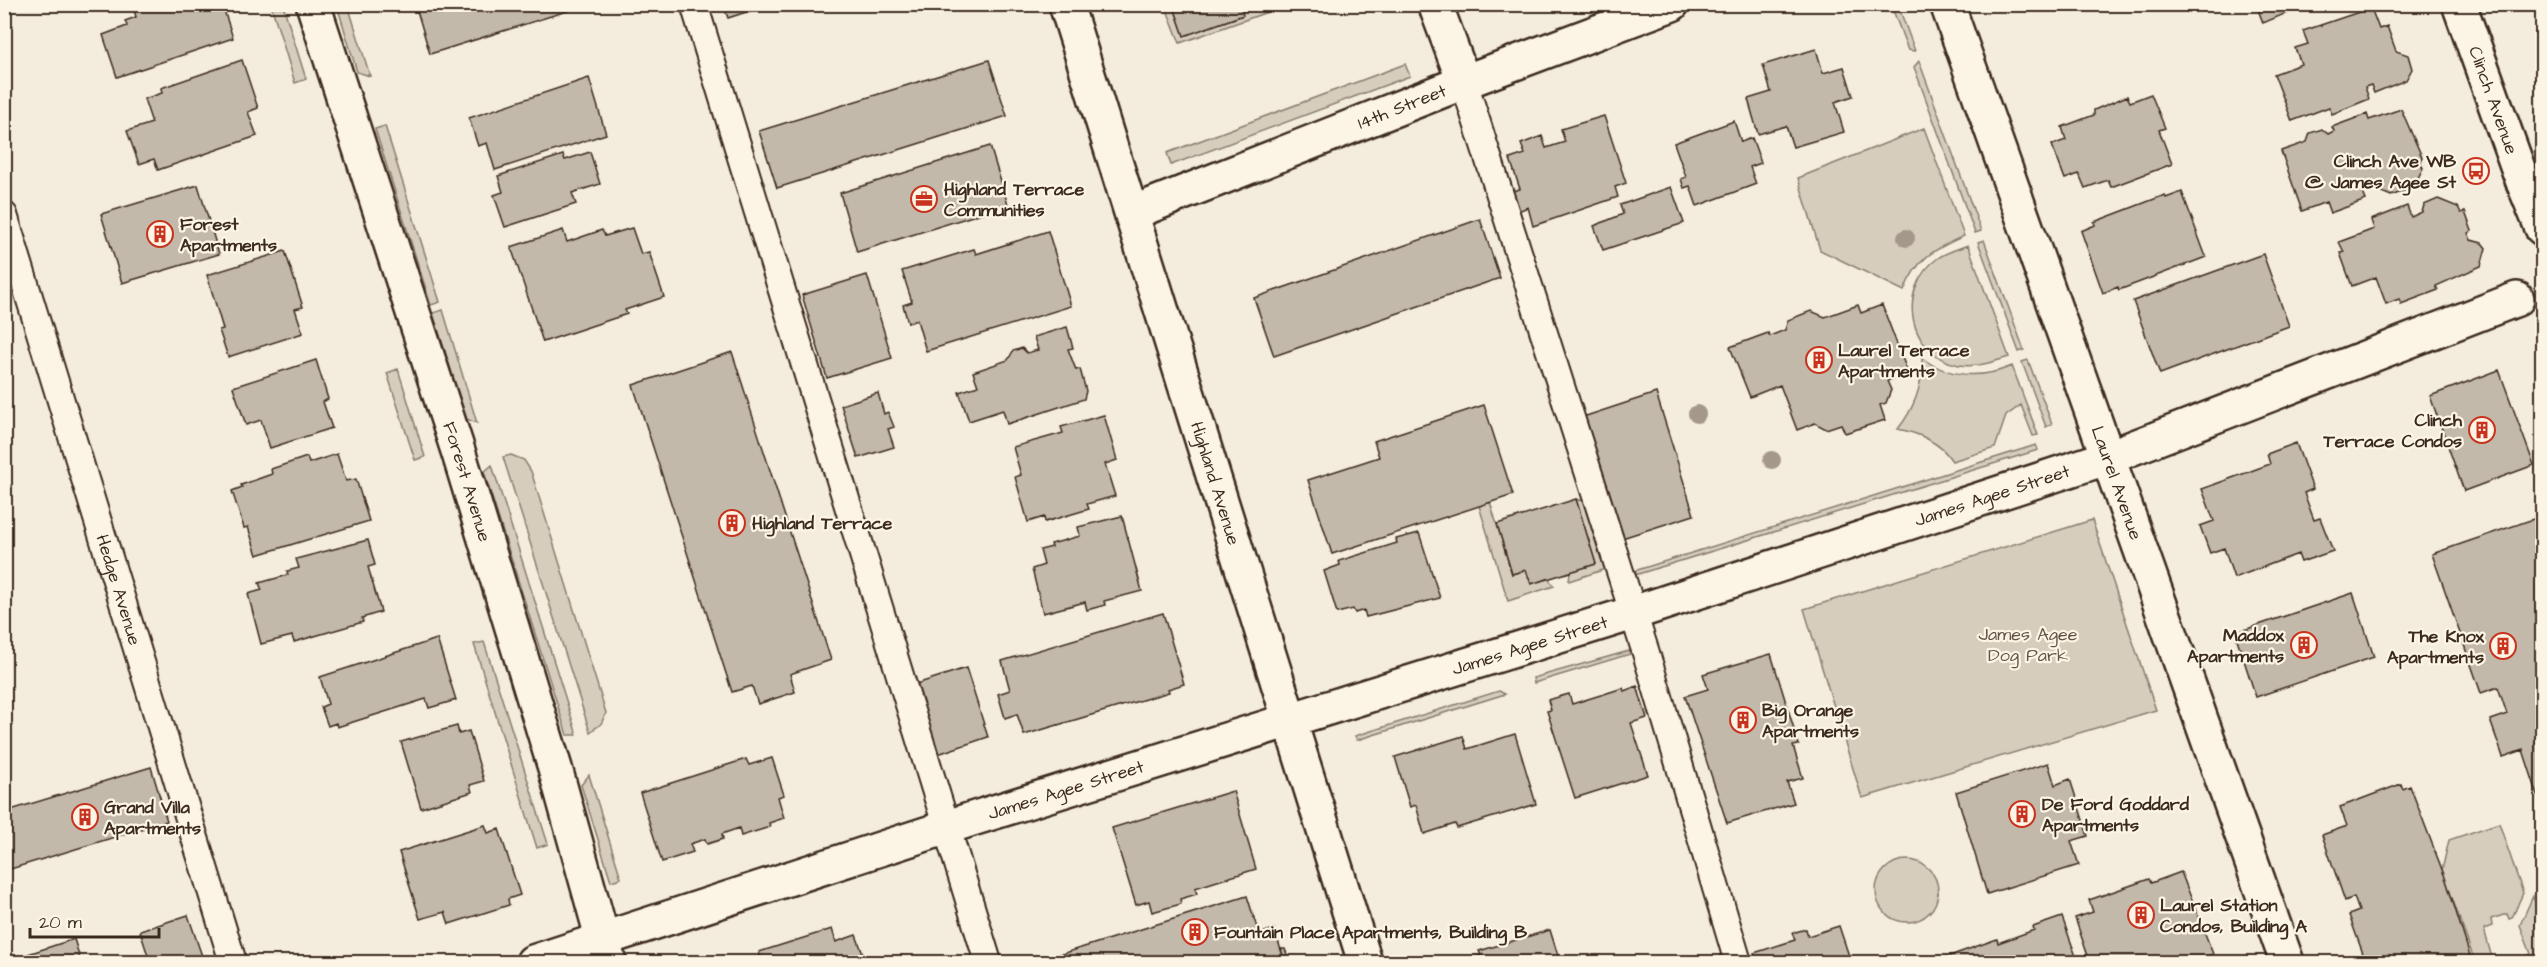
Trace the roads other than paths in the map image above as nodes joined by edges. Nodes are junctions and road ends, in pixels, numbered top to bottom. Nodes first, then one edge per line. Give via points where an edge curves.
1 (313, 4) edge
2 (694, 4) edge
3 (1066, 4) edge
4 (1435, 4) edge
5 (1672, 4) edge
6 (1947, 4) edge
7 (2459, 4) edge
8 (1464, 82) junction
9 (1132, 213) junction
10 (4, 215) edge
11 (2542, 228) edge
12 (2517, 299) dead end
13 (2109, 457) junction
14 (1633, 613) junction
15 (1289, 721) junction
16 (947, 827) junction
17 (606, 952) edge
18 (234, 963) edge
19 (533, 963) edge
20 (988, 963) edge
21 (1365, 963) edge
22 (1738, 963) edge
23 (2287, 963) edge

1 - 17 street, Forest Avenue via 459,454 555,768
2 - 16 lane
3 - 9 street, Highland Avenue
4 - 8 street
5 - 8 street, 14th Street
6 - 13 street, Laurel Avenue
7 - 11 street, Clinch Avenue
8 - 9 street, 14th Street
8 - 14 lane
9 - 15 street, Highland Avenue
10 - 18 lane, Hedge Avenue
12 - 13 street, James Agee Street
13 - 14 street, James Agee Street
13 - 23 street, Laurel Avenue
14 - 15 street, James Agee Street
14 - 22 lane
15 - 16 street, James Agee Street
15 - 21 street, Highland Avenue
16 - 17 street, James Agee Street
16 - 20 lane
17 - 19 street, James Agee Street

